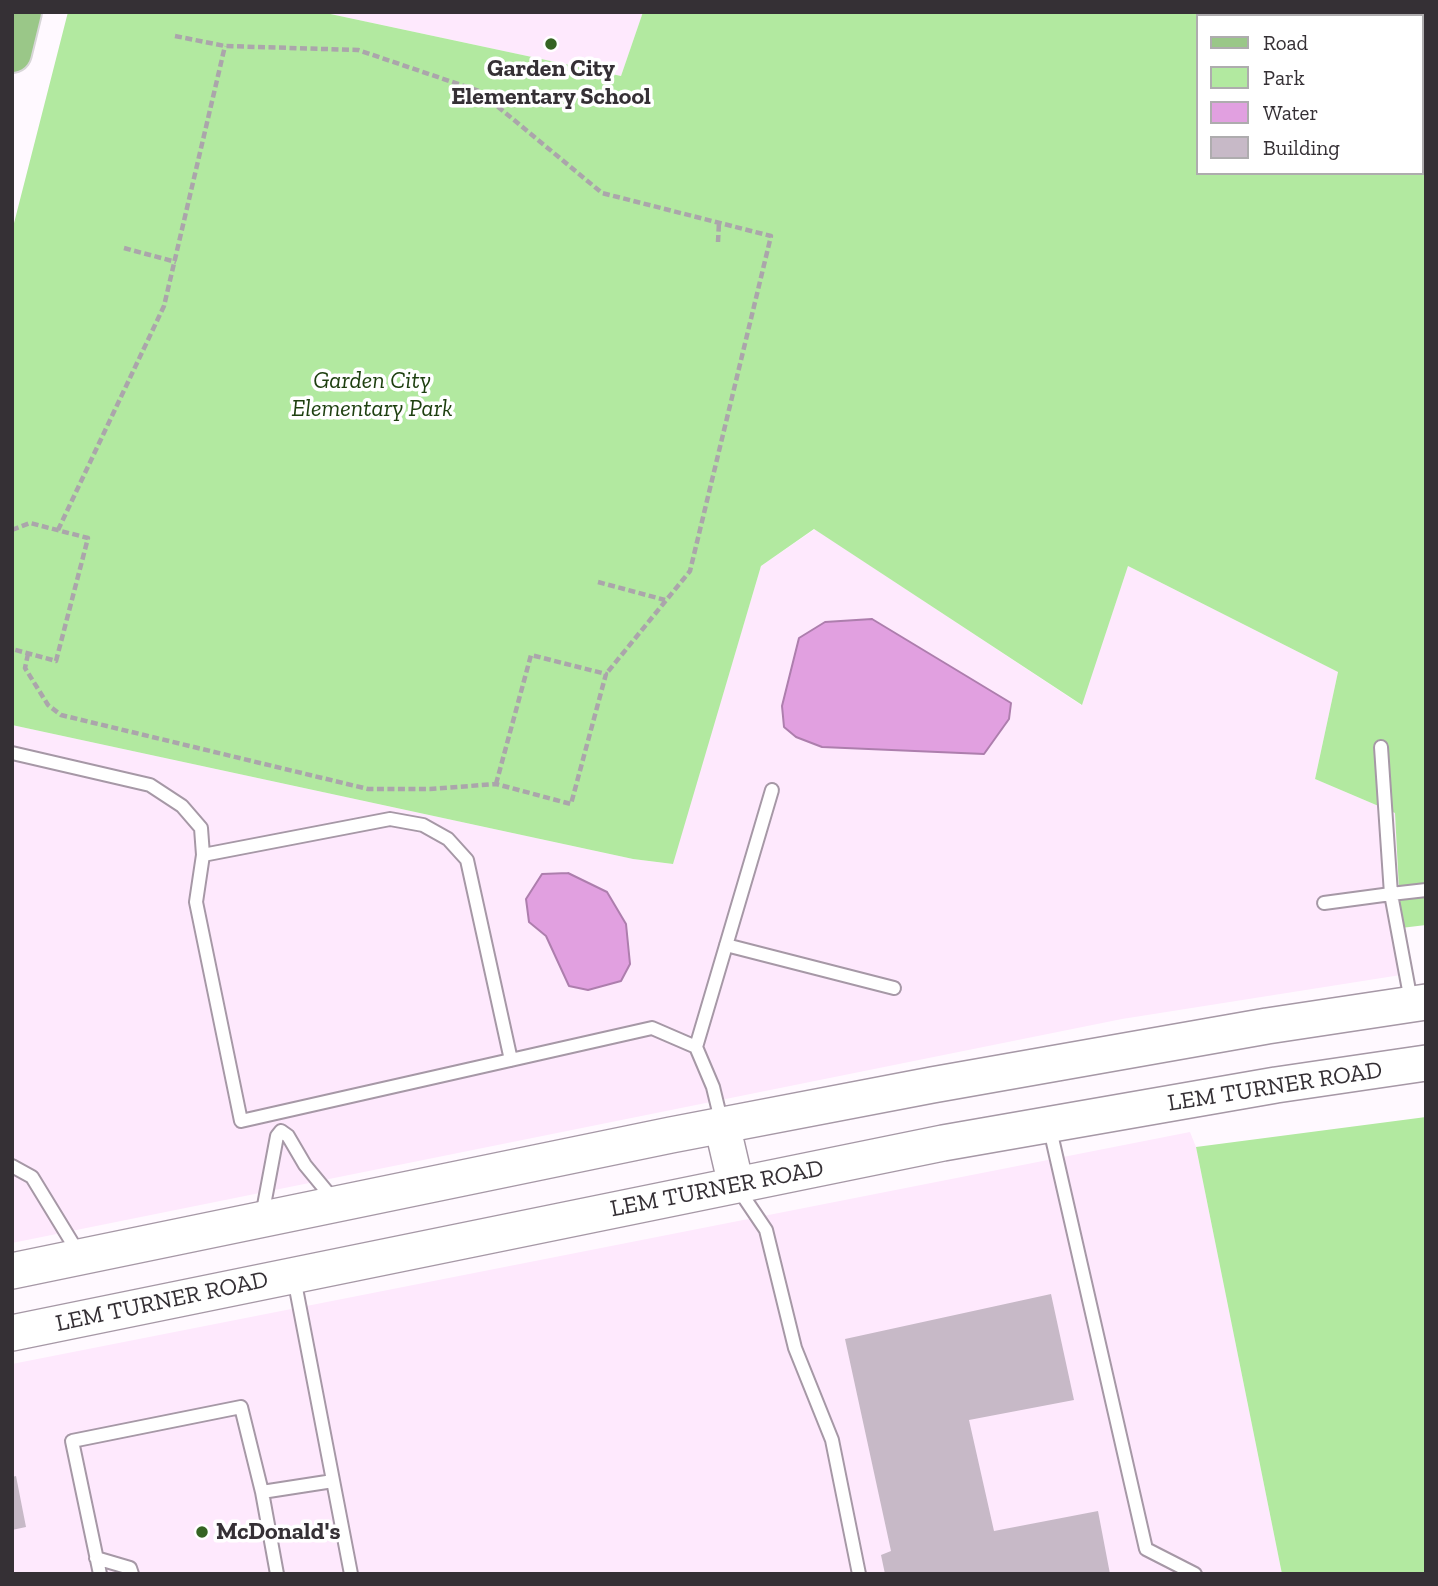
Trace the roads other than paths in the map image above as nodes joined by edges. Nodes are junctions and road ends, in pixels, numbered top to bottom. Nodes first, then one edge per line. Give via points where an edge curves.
1 (22, 12) edge
2 (12, 53) edge
3 (1381, 747) dead end
4 (12, 753) edge
5 (772, 790) dead end
6 (203, 855) junction
7 (1426, 890) edge
8 (1391, 894) junction
9 (1324, 903) dead end
10 (726, 945) junction
11 (894, 988) dead end
12 (1419, 1003) edge
13 (696, 1047) junction
14 (511, 1060) junction
15 (1426, 1063) edge
16 (279, 1113) junction
17 (722, 1125) junction
18 (1048, 1125) junction
19 (281, 1131) junction
20 (12, 1166) edge
21 (736, 1185) junction
22 (338, 1205) junction
23 (261, 1221) junction
24 (81, 1257) junction
25 (12, 1271) edge
26 (294, 1275) junction
27 (12, 1333) edge
28 (333, 1480) junction
29 (262, 1492) junction
30 (96, 1558) junction
31 (100, 1574) edge
32 (132, 1574) edge
33 (277, 1574) edge
34 (351, 1574) edge
35 (859, 1574) edge
36 (1195, 1574) edge

1 - 2 main road
3 - 8 lane
4 - 6 lane via 150,785 181,806 201,828
5 - 10 lane
6 - 14 lane via 390,819 423,825 447,839 467,860
6 - 16 lane via 196,902 241,1121
7 - 8 lane
8 - 9 lane
8 - 12 lane
10 - 11 lane
10 - 13 lane
12 - 17 main road via 1254,1028
13 - 14 lane via 652,1028
13 - 17 lane
14 - 16 lane
15 - 18 main road, LEM TURNER ROAD
16 - 19 lane
17 - 21 main road
17 - 22 main road
18 - 21 main road, LEM TURNER ROAD
18 - 36 lane via 1146,1549
19 - 22 lane
19 - 23 lane
20 - 24 lane via 32,1177
21 - 26 main road, LEM TURNER ROAD
21 - 35 lane via 766,1230 795,1348 832,1440
22 - 23 main road
23 - 24 main road
24 - 25 main road
26 - 27 main road, LEM TURNER ROAD
26 - 28 lane
28 - 29 lane
28 - 34 lane
29 - 30 lane via 241,1406 72,1441
29 - 33 lane
30 - 31 lane
30 - 32 lane via 130,1568

